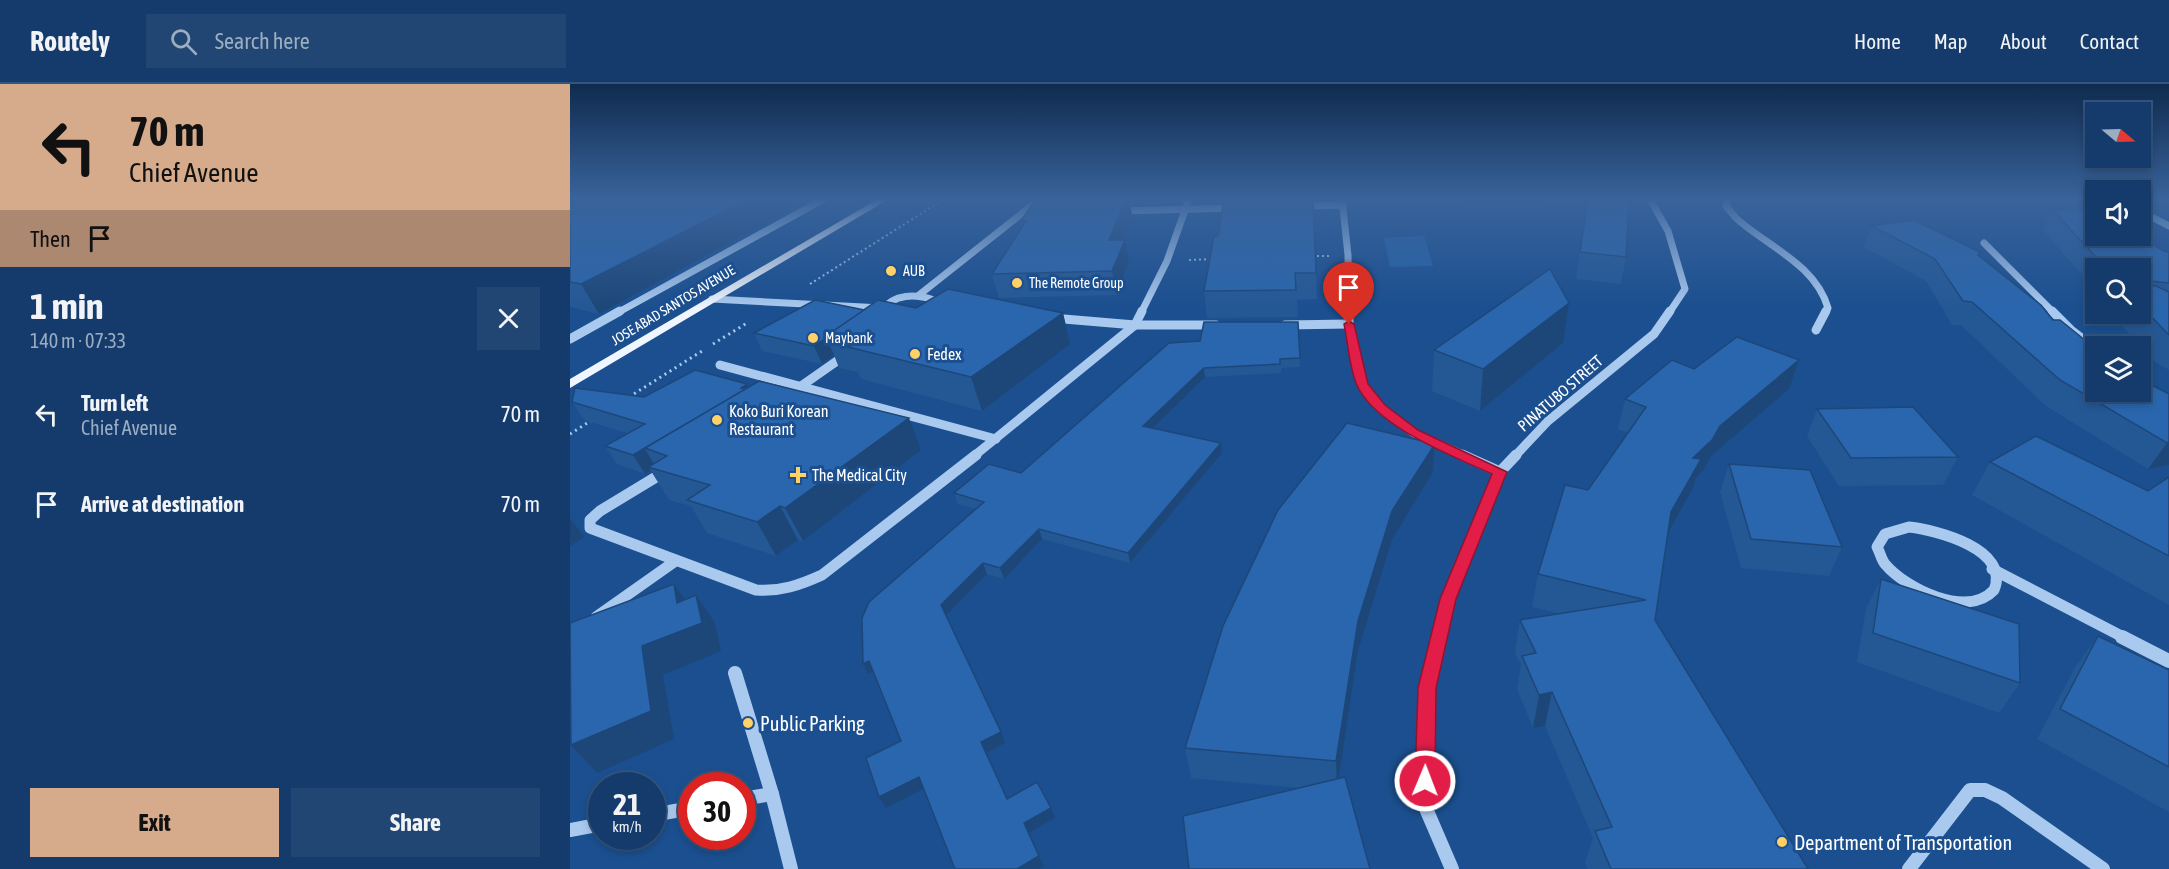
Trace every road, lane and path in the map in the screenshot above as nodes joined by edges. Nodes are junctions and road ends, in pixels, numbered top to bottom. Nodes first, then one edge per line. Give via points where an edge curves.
1 (758, 236) edge
2 (822, 236) edge
3 (993, 236) edge
4 (1176, 236) edge
5 (1346, 236) edge
6 (1671, 236) edge
7 (1756, 236) edge
8 (1984, 243) dead end
9 (1347, 255) junction
10 (1302, 257) edge
11 (1223, 259) edge
12 (1167, 261) junction
13 (919, 295) junction
14 (712, 299) junction
15 (932, 307) junction
16 (883, 308) junction
17 (944, 308) edge
18 (1039, 317) edge
19 (896, 318) junction
20 (1349, 324) junction
21 (886, 325) edge
22 (1135, 325) junction
23 (1225, 325) edge
24 (1271, 325) edge
25 (1816, 330) dead end
26 (570, 339) edge
27 (2085, 341) edge
28 (858, 346) edge
29 (720, 365) dead end
30 (570, 384) edge
31 (801, 388) junction
32 (771, 406) edge
33 (996, 439) junction
34 (670, 468) edge
35 (1500, 472) junction
36 (674, 562) junction
37 (1992, 568) junction
38 (589, 621) edge
39 (2169, 661) edge
40 (735, 673) dead end
41 (772, 794) junction
42 (756, 797) edge
43 (588, 827) edge
44 (570, 830) edge
45 (791, 869) edge
46 (1452, 869) edge
47 (1909, 869) edge
48 (2103, 869) edge

1 - 26 street
2 - 14 main road, JOSE ABAD SANTOS AVENUE
3 - 13 street
4 - 12 street
5 - 9 street
6 - 35 street, PINATUBO STREET via 1684,289 1654,334 1548,421
7 - 25 street via 1807,272 1823,291 1828,308
8 - 27 street
9 - 10 path
9 - 20 street
11 - 12 path
12 - 22 street
13 - 15 street via 934,300
13 - 16 street via 902,297
14 - 16 street
14 - 30 main road, JOSE ABAD SANTOS AVENUE
15 - 17 street
15 - 19 street via 921,314
16 - 19 street via 883,315
18 - 22 street
19 - 21 street
20 - 24 street
20 - 35 street via 1362,384 1380,408 1414,433
22 - 23 street
22 - 33 street
28 - 31 street
29 - 31 street
31 - 32 street
31 - 33 street
33 - 36 street via 822,575 797,587 774,592 756,590
34 - 36 street via 600,511 590,520 590,528
35 - 46 street, PINATUBO STREET via 1448,599 1427,688 1424,804
36 - 38 street
37 - 37 street via 1977,550 1961,540 1926,528 1894,529 1878,542 1883,563 1894,575 1947,599 1981,599 1992,593 1996,584
37 - 39 street
40 - 41 street
41 - 42 street
41 - 45 street
43 - 44 street
47 - 48 street via 1970,790 1985,790

